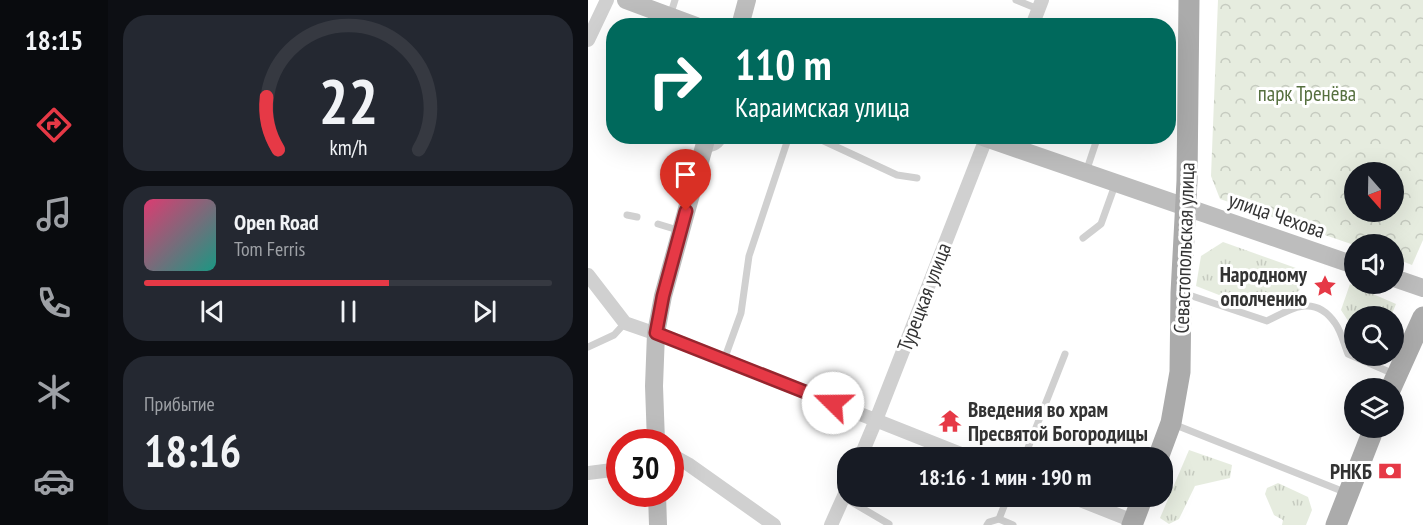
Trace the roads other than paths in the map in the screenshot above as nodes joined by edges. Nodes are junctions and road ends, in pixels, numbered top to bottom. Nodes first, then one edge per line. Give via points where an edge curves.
1 (607, 0) edge
2 (627, 0) edge
3 (747, 0) edge
4 (1016, 0) edge
5 (1189, 0) edge
6 (1040, 5) edge
7 (672, 8) edge
8 (685, 18) edge
9 (742, 18) edge
10 (588, 40) edge
11 (705, 144) edge
12 (721, 144) edge
13 (786, 144) edge
14 (830, 144) edge
15 (981, 144) edge
16 (1004, 144) edge
17 (1095, 144) edge
18 (1086, 172) junction
19 (917, 178) dead end
20 (1116, 183) junction
21 (1186, 208) junction
22 (627, 215) dead end
23 (637, 218) dead end
24 (658, 224) dead end
25 (681, 231) junction
26 (1083, 238) dead end
27 (1344, 262) edge
28 (588, 275) edge
29 (1404, 281) edge
30 (1423, 288) edge
31 (1181, 293) junction
32 (1423, 317) edge
33 (625, 323) junction
34 (656, 333) junction
35 (588, 347) edge
36 (1065, 354) dead end
37 (724, 360) junction
38 (1387, 378) edge
39 (1396, 378) edge
40 (876, 420) junction
41 (1171, 423) junction
42 (656, 429) edge
43 (1370, 438) edge
44 (865, 447) edge
45 (944, 447) edge
46 (1028, 447) edge
47 (1162, 447) edge
48 (684, 462) edge
49 (606, 471) edge
50 (588, 473) edge
51 (1348, 494) junction
52 (657, 507) edge
53 (839, 507) edge
54 (866, 507) edge
55 (1004, 507) edge
56 (1096, 507) edge
57 (1139, 507) edge
58 (999, 519) junction
59 (1133, 523) edge
60 (890, 524) edge
61 (658, 525) edge
62 (774, 525) edge
63 (831, 525) edge
64 (987, 525) edge
65 (1013, 525) edge
66 (1336, 525) edge

1 - 10 street
2 - 7 main road
3 - 9 main road
4 - 6 lane
5 - 21 main road, Севастопольская улица
7 - 8 main road
11 - 12 lane
11 - 25 main road
13 - 37 lane via 749,256 741,313
14 - 19 lane via 897,175
15 - 40 street, Турецкая улица
16 - 18 main road, улица Чехова
17 - 18 lane
18 - 20 main road, улица Чехова
20 - 21 main road, улица Чехова
20 - 26 lane via 1101,224
21 - 27 main road, улица Чехова
21 - 31 main road, Севастопольская улица
22 - 23 lane
24 - 25 lane
25 - 34 main road
28 - 33 street
29 - 30 main road
31 - 38 lane via 1268,321 1306,305 1321,309 1336,324 1348,354
31 - 41 main road, Севастопольская улица via 1180,372
32 - 39 main road
33 - 34 street
33 - 35 lane via 614,335
34 - 37 street
34 - 42 main road
36 - 46 lane
37 - 40 street
40 - 44 street, Турецкая улица
40 - 45 street
41 - 47 main road, Севастопольская улица
41 - 51 lane
43 - 51 main road
48 - 62 street
49 - 50 street
51 - 66 main road
52 - 61 main road
53 - 63 street
54 - 60 lane
55 - 58 lane
56 - 59 street
57 - 59 main road
58 - 64 lane
58 - 65 lane

